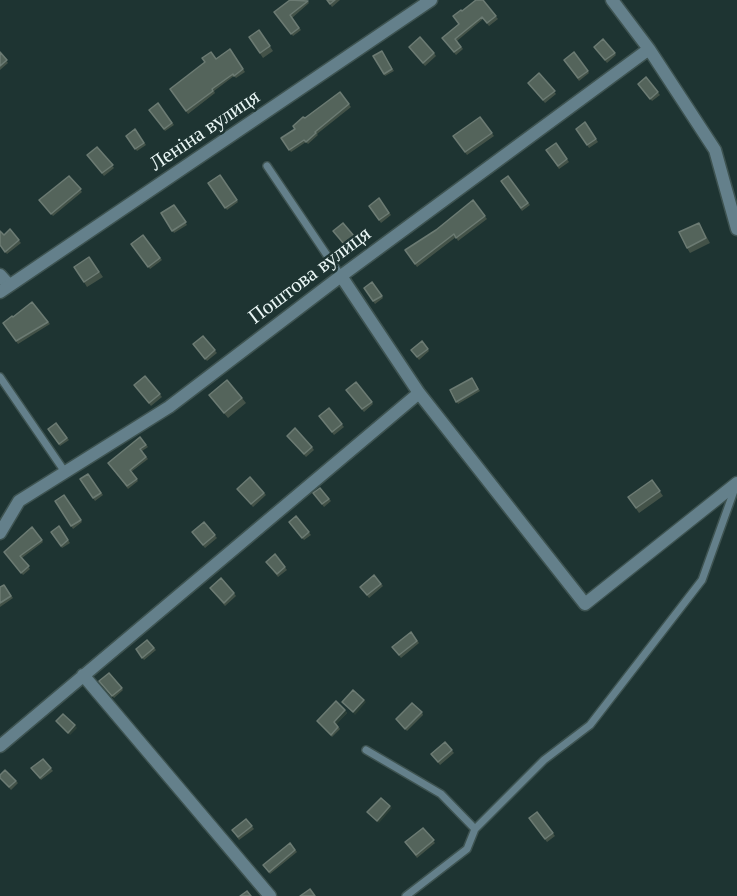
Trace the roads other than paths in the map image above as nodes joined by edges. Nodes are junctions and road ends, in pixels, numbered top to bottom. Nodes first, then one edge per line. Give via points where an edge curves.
1 (431, 0) edge
2 (612, 0) edge
3 (649, 49) junction
4 (267, 166) dead end
5 (737, 228) edge
6 (0, 275) edge
7 (341, 276) junction
8 (4, 289) edge
9 (0, 377) edge
10 (419, 393) junction
11 (65, 472) junction
12 (736, 483) edge
13 (0, 533) edge
14 (83, 675) junction
15 (0, 746) edge
16 (366, 750) dead end
17 (475, 829) junction
18 (270, 896) edge
19 (406, 896) edge

1 - 8 street, Леніна вулиця
2 - 3 street
3 - 5 street via 715,150
3 - 7 street, Поштова вулиця
4 - 7 lane
6 - 8 street
7 - 10 street
7 - 11 street, Поштова вулиця via 169,407
9 - 11 lane
10 - 12 street via 585,604
10 - 14 street
11 - 13 street, Поштова вулиця via 18,501
12 - 17 lane via 702,580 590,726 544,760
14 - 15 street
14 - 18 street
16 - 17 lane via 441,794
17 - 19 lane via 467,849

